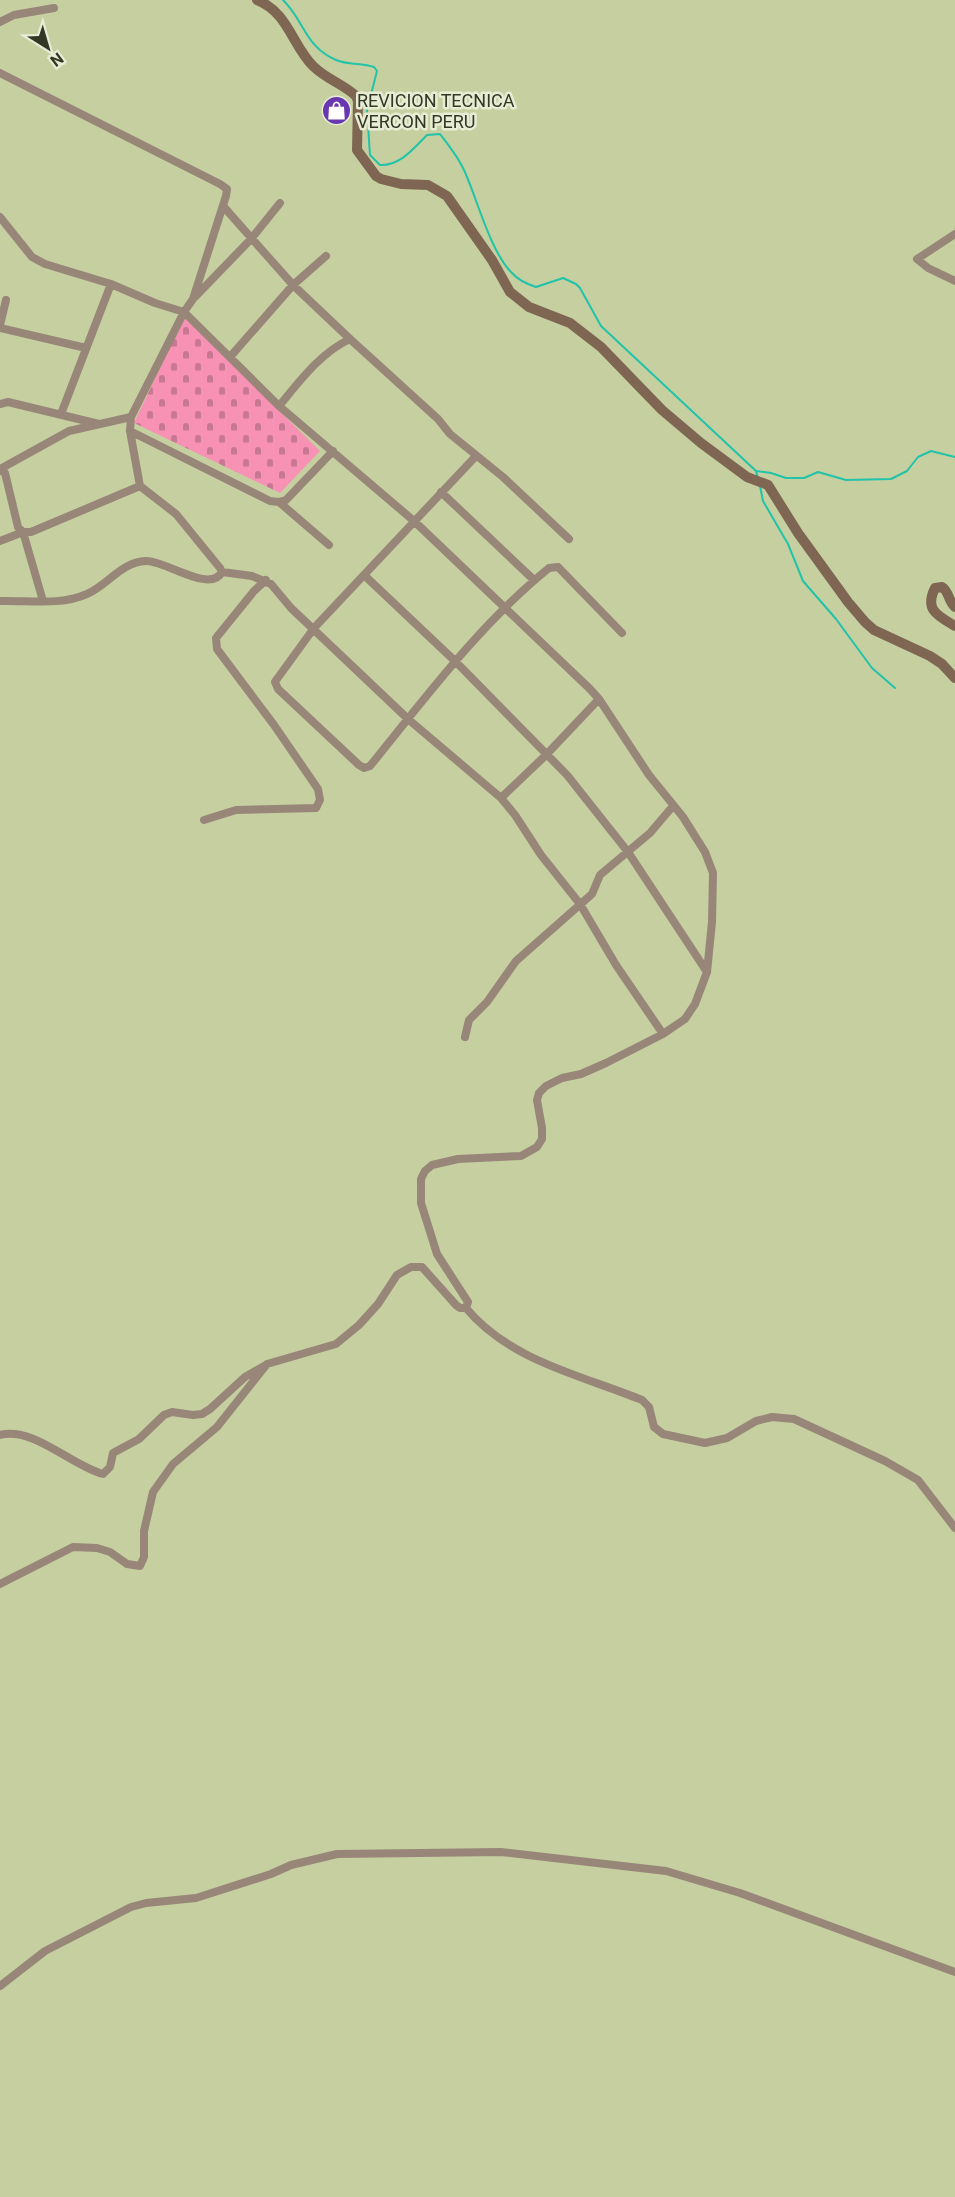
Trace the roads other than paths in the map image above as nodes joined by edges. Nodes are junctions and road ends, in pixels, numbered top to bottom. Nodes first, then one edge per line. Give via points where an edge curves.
1 (256, 0) edge
2 (54, 8) dead end
3 (0, 22) edge
4 (0, 73) edge
5 (280, 203) dead end
6 (223, 206) junction
7 (0, 217) edge
8 (955, 234) edge
9 (251, 239) junction
10 (326, 256) dead end
11 (955, 281) edge
12 (111, 284) junction
13 (293, 285) junction
14 (193, 299) junction
15 (6, 300) dead end
16 (184, 312) junction
17 (0, 326) edge
18 (350, 339) junction
19 (86, 348) junction
20 (230, 357) junction
21 (0, 404) edge
22 (279, 406) junction
23 (61, 414) junction
24 (131, 417) junction
25 (101, 424) junction
26 (130, 431) junction
27 (333, 451) junction
28 (476, 456) junction
29 (0, 469) edge
30 (140, 486) junction
31 (441, 492) junction
32 (279, 502) junction
33 (414, 521) junction
34 (23, 532) junction
35 (569, 539) dead end
36 (0, 541) edge
37 (329, 544) dead end
38 (222, 572) junction
39 (364, 575) junction
40 (266, 580) junction
41 (534, 580) junction
42 (0, 601) edge
43 (43, 601) junction
44 (504, 607) junction
45 (955, 607) edge
46 (955, 626) edge
47 (314, 628) junction
48 (622, 633) dead end
49 (456, 662) junction
50 (955, 678) edge
51 (599, 699) junction
52 (408, 718) junction
53 (546, 755) junction
54 (501, 798) junction
55 (673, 806) junction
56 (204, 820) dead end
57 (628, 852) junction
58 (580, 904) junction
59 (707, 972) junction
60 (663, 1034) junction
61 (465, 1037) dead end
62 (466, 1308) junction
63 (267, 1364) junction
64 (0, 1435) edge
65 (955, 1528) edge
66 (0, 1584) edge
67 (955, 1972) edge
68 (0, 1986) edge

1 - 50 street via 278,13 324,76 356,96 357,150 376,176 401,184 428,185 447,196 510,292 529,307 570,323 601,347 662,410 701,443 777,498 798,533 865,622 930,656
2 - 3 street via 14,15
4 - 6 street via 224,186 227,189
5 - 9 street
6 - 9 street
6 - 14 street
7 - 12 street via 36,259
8 - 11 street via 917,259
9 - 13 street
9 - 14 street
10 - 13 street
12 - 16 street
12 - 19 street
13 - 18 street
13 - 20 street
14 - 16 street
15 - 17 street
16 - 20 street
16 - 24 street
17 - 19 street
18 - 22 street via 326,354
18 - 28 street
19 - 23 street
20 - 22 street
21 - 23 street via 8,402
22 - 27 street
23 - 25 street
24 - 25 street
24 - 26 street
25 - 29 street via 69,431
26 - 30 street
26 - 32 street
27 - 32 street via 286,500
27 - 33 street
28 - 31 street
28 - 35 street
29 - 34 street via 5,473 18,527
30 - 34 street
30 - 38 street via 176,514
31 - 33 street
31 - 41 street
32 - 37 street
33 - 39 street
33 - 44 street
34 - 36 street
34 - 43 street
38 - 40 street
38 - 43 street via 211,580 149,560 135,562 87,594
39 - 47 street
39 - 49 street
40 - 47 street
40 - 56 street via 216,638 217,649 318,789 320,800 316,808 236,810
41 - 44 street
41 - 48 street via 549,568 558,567
42 - 43 street
44 - 49 street
44 - 51 street
45 - 46 street via 947,590 942,586 935,588 931,607 936,615
47 - 52 street
47 - 52 street via 275,682 278,689 364,768 370,766
49 - 52 street
49 - 53 street
51 - 53 street
51 - 55 street via 623,739
52 - 54 street
53 - 54 street
53 - 57 street via 567,775
54 - 58 street
55 - 57 street
55 - 59 street via 705,852 713,873
57 - 58 street via 600,875 592,894
57 - 59 street
58 - 60 street
58 - 61 street via 516,961 469,1020
59 - 60 street via 702,990 685,1019
60 - 62 street via 606,1064 546,1086 537,1100 542,1138 530,1152 521,1156 458,1159 432,1165 425,1172 421,1179 421,1203 437,1254 468,1302
62 - 63 street via 456,1305 422,1267 411,1267 397,1275 378,1304 336,1344
62 - 65 street via 493,1335 528,1357 642,1400 649,1407 654,1427 663,1434 705,1443 727,1438 756,1421 772,1417 794,1419 918,1480
63 - 64 street via 245,1377 202,1414 164,1414 139,1439 113,1453 110,1467 103,1474 18,1434
63 - 66 street via 217,1427 173,1464 153,1492 140,1566 127,1564 97,1548 73,1547
67 - 68 street via 740,1893 666,1871 501,1852 337,1854 291,1865 196,1898 131,1907 45,1951

